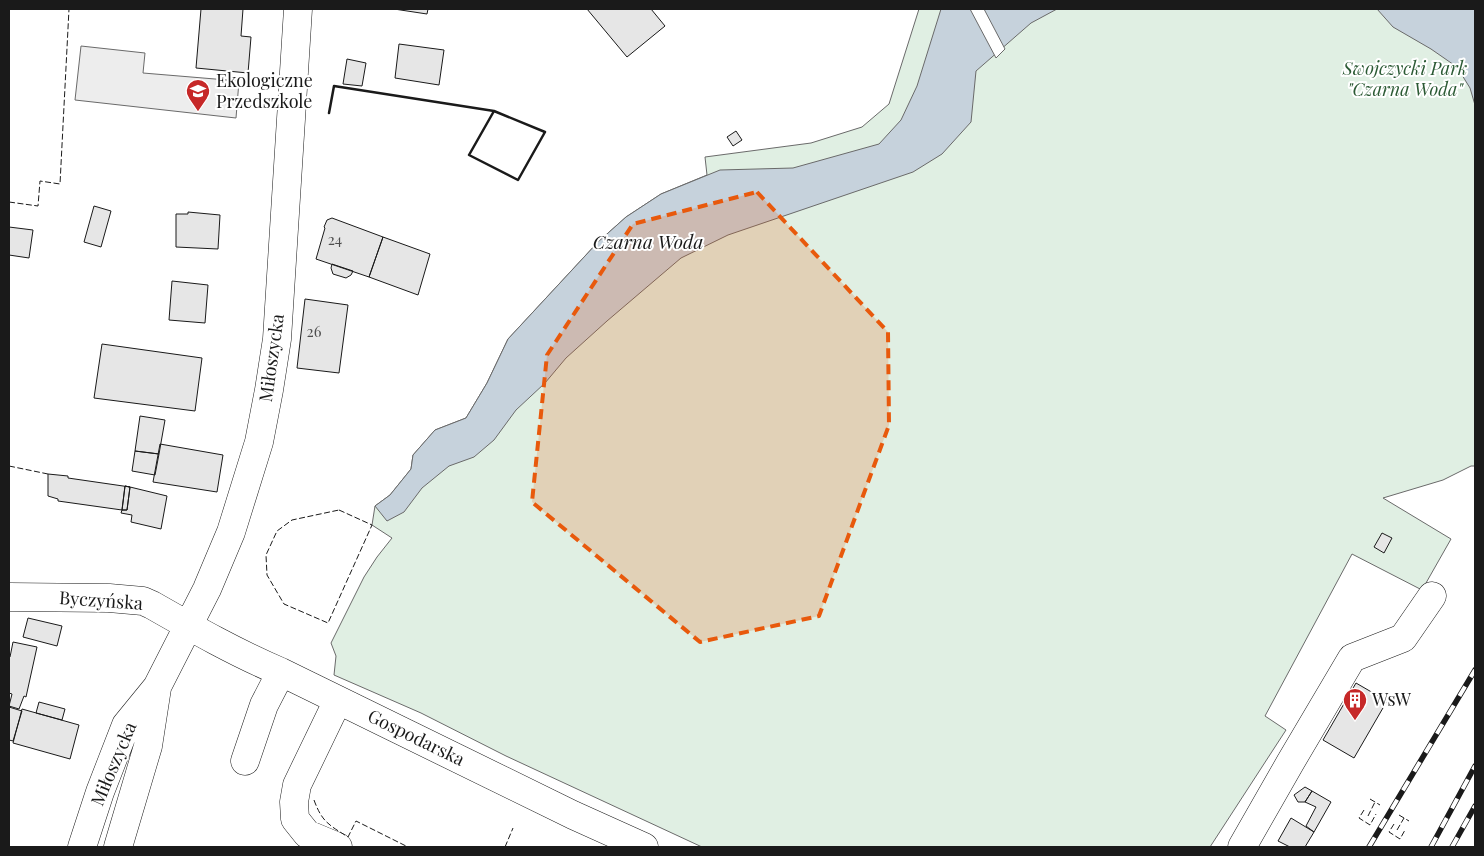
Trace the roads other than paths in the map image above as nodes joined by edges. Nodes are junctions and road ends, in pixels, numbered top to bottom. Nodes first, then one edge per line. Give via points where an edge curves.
1 (298, 9) edge
2 (1432, 596) dead end
3 (9, 597) edge
4 (188, 625) junction
5 (280, 672) junction
6 (157, 687) junction
7 (338, 700) junction
8 (245, 761) dead end
9 (82, 847) edge
10 (118, 847) edge
11 (338, 847) edge
12 (644, 847) edge
13 (1242, 847) edge

1 - 4 street, Miłoszycka via 277,339 269,390 259,442 236,518 207,589
2 - 13 street via 1403,638 1352,658
3 - 4 street, Byczyńska via 143,601
4 - 5 street, Gospodarska
4 - 6 street, Miłoszycka
5 - 7 street, Gospodarska
5 - 8 street via 264,705
6 - 9 street, Miłoszycka via 126,725
6 - 10 street, Miłoszycka via 148,746
7 - 11 street via 297,785 294,802 295,819 307,834
7 - 12 street, Gospodarska

